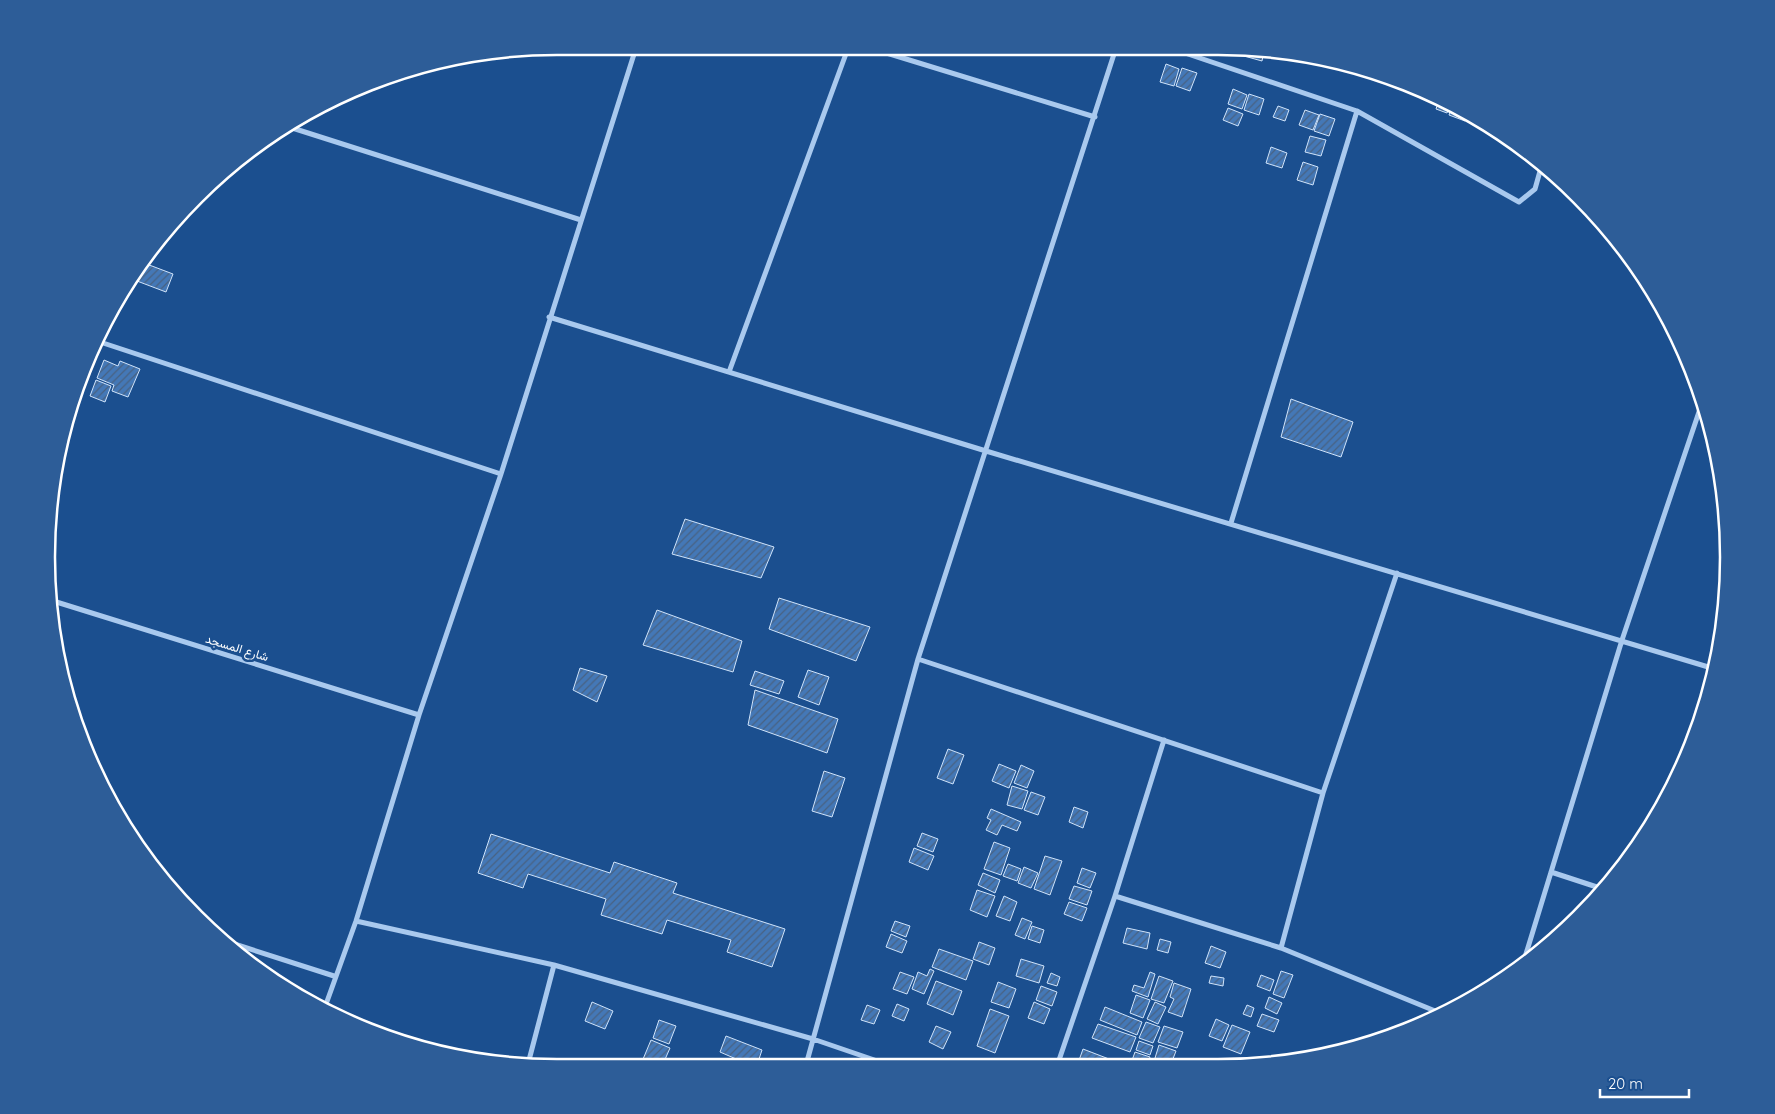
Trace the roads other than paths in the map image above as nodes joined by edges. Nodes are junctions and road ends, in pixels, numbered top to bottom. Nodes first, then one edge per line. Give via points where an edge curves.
1 (634, 55) edge
2 (846, 55) edge
3 (893, 55) edge
4 (1113, 55) edge
5 (1191, 55) edge
6 (1357, 111) junction
7 (1094, 117) junction
8 (295, 129) edge
9 (1540, 172) edge
10 (581, 220) junction
11 (550, 317) junction
12 (104, 342) edge
13 (729, 372) junction
14 (1699, 413) edge
15 (986, 451) junction
16 (501, 474) junction
17 (1231, 523) junction
18 (1397, 573) junction
19 (57, 602) edge
20 (1622, 640) junction
21 (918, 659) junction
22 (1707, 667) edge
23 (418, 715) junction
24 (1164, 740) junction
25 (1323, 794) junction
26 (1551, 872) junction
27 (1596, 887) edge
28 (1115, 896) junction
29 (356, 921) junction
30 (240, 946) edge
31 (1281, 948) junction
32 (1526, 953) edge
33 (554, 965) junction
34 (334, 976) junction
35 (326, 1002) edge
36 (1434, 1010) edge
37 (813, 1039) junction
38 (530, 1058) edge
39 (808, 1059) edge
40 (871, 1059) edge
41 (1059, 1059) edge

1 - 10 street
2 - 13 street
3 - 7 street
4 - 7 street
5 - 6 street
6 - 9 street via 1519,202 1535,189
6 - 17 street
7 - 15 street
8 - 10 street
10 - 11 street
11 - 13 street
11 - 16 street
12 - 16 street
13 - 15 street
14 - 20 street
15 - 17 street
15 - 21 street
16 - 23 street
17 - 18 street
18 - 20 street
18 - 25 street
19 - 23 street, شارع المسجد
20 - 22 street
20 - 26 street
21 - 24 street
21 - 37 street
23 - 29 street
24 - 25 street
24 - 28 street
25 - 31 street
26 - 27 street
26 - 32 street
28 - 31 street
28 - 41 street
29 - 33 street
29 - 34 street
30 - 34 street
31 - 36 street
33 - 37 street
33 - 38 street
34 - 35 street
37 - 39 street
37 - 40 street

